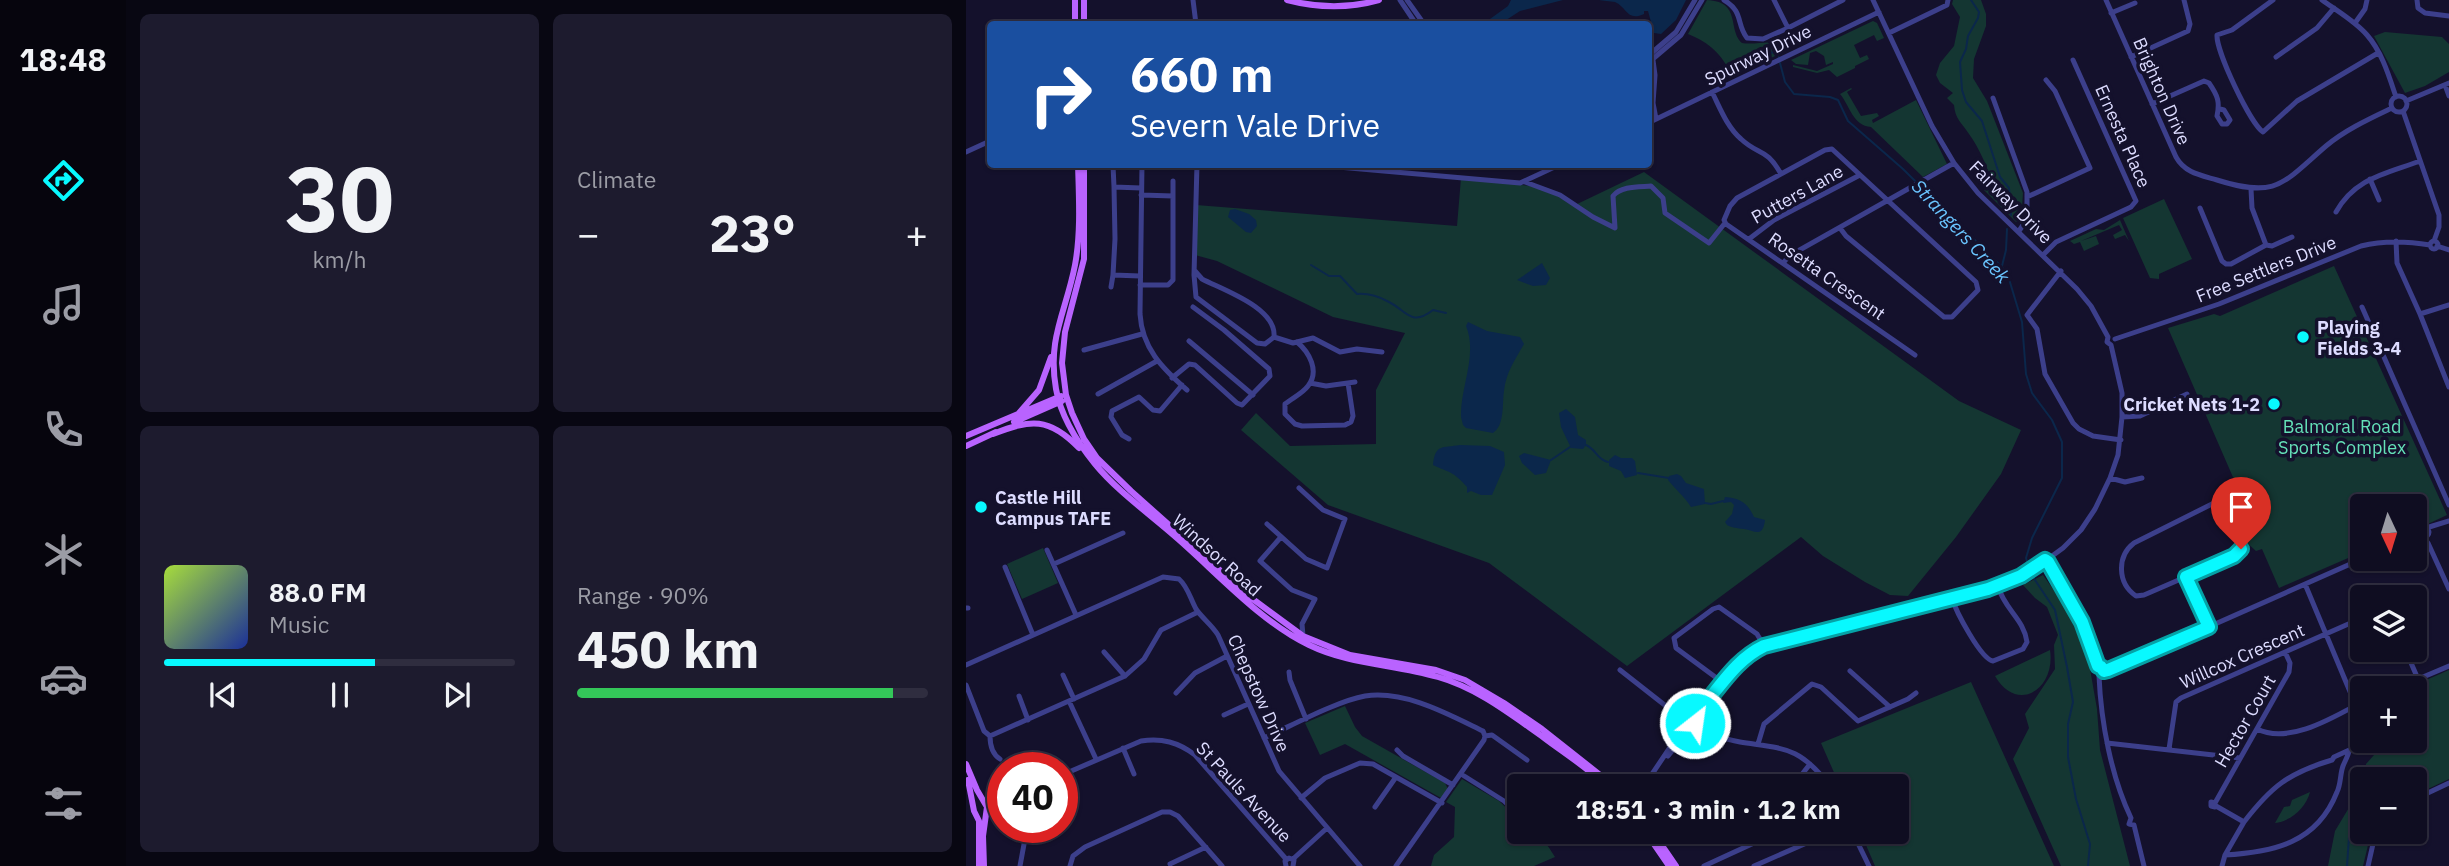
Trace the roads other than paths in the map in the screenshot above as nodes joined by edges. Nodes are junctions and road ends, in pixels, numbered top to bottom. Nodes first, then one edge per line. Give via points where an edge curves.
1 (1075, 0) edge
2 (1084, 0) edge
3 (1193, 0) edge
4 (1287, 0) edge
5 (1379, 0) edge
6 (1400, 0) edge
7 (1406, 0) edge
8 (1695, 0) edge
9 (1702, 0) edge
10 (1724, 0) edge
11 (1774, 0) edge
12 (1843, 0) edge
13 (1873, 0) edge
14 (1948, 0) edge
15 (2106, 0) edge
16 (2184, 0) edge
17 (2273, 0) edge
18 (2322, 0) edge
19 (2367, 0) edge
20 (2417, 0) edge
21 (2134, 3) dead end
22 (2334, 8) junction
23 (1879, 12) junction
24 (2111, 13) junction
25 (2449, 16) edge
26 (1075, 21) edge
27 (1083, 21) edge
28 (1196, 21) edge
29 (1414, 21) edge
30 (1422, 21) edge
31 (2354, 23) junction
32 (1788, 28) junction
33 (1889, 33) junction
34 (2378, 53) junction
35 (2131, 57) junction
36 (2276, 57) dead end
37 (1652, 58) edge
38 (1652, 58) edge
39 (2073, 60) dead end
40 (1652, 66) edge
41 (2046, 80) dead end
42 (2447, 84) edge
43 (1712, 92) junction
44 (2449, 96) edge
45 (2396, 97) junction
46 (1993, 98) dead end
47 (2406, 101) junction
48 (2152, 104) junction
49 (2392, 108) junction
50 (2220, 109) dead end
51 (2403, 111) junction
52 (1656, 119) junction
53 (1652, 121) edge
54 (987, 142) edge
55 (966, 152) edge
56 (2420, 161) junction
57 (1954, 163) junction
58 (1078, 168) edge
59 (1084, 168) edge
60 (1113, 168) edge
61 (1142, 168) edge
62 (1197, 168) edge
63 (1380, 168) edge
64 (1553, 168) edge
65 (1781, 174) junction
66 (1860, 174) junction
67 (2370, 179) junction
68 (1173, 181) dead end
69 (1525, 182) junction
70 (1114, 187) junction
71 (1141, 188) junction
72 (2251, 189) junction
73 (1141, 195) junction
74 (1173, 196) junction
75 (2027, 197) junction
76 (2379, 200) dead end
77 (1888, 201) junction
78 (2200, 208) dead end
79 (2336, 212) dead end
80 (1725, 222) junction
81 (1840, 228) junction
82 (2018, 231) junction
83 (2292, 237) dead end
84 (1749, 239) junction
85 (2396, 241) junction
86 (2434, 244) junction
87 (2266, 245) junction
88 (2449, 250) edge
89 (2043, 254) junction
90 (1784, 262) junction
91 (1195, 271) junction
92 (2061, 271) junction
93 (1113, 275) junction
94 (1140, 276) junction
95 (1140, 285) junction
96 (1111, 286) dead end
97 (2449, 306) edge
98 (1193, 307) dead end
99 (2362, 307) dead end
100 (2420, 314) junction
101 (1142, 334) junction
102 (1274, 337) junction
103 (2112, 340) junction
104 (1189, 341) dead end
105 (1297, 342) junction
106 (1054, 348) junction
107 (1084, 350) dead end
108 (1382, 352) dead end
109 (1914, 355) dead end
110 (1209, 356) junction
111 (1157, 361) junction
112 (1199, 369) junction
113 (1172, 378) junction
114 (1310, 383) junction
115 (2449, 387) edge
116 (1098, 394) dead end
117 (2187, 394) dead end
118 (1253, 395) junction
119 (1067, 397) junction
120 (1059, 400) junction
121 (1018, 414) junction
122 (2123, 417) junction
123 (993, 434) junction
124 (966, 436) edge
125 (1129, 439) dead end
126 (2120, 440) junction
127 (966, 446) edge
128 (1098, 467) junction
129 (2110, 478) junction
130 (2142, 478) dead end
131 (1298, 488) dead end
132 (2216, 502) dead end
133 (2449, 505) edge
134 (2447, 522) edge
135 (1267, 524) dead end
136 (1123, 533) dead end
137 (2427, 533) edge
138 (1281, 537) junction
139 (2427, 543) edge
140 (2241, 549) dead end
141 (1047, 550) dead end
142 (1054, 564) junction
143 (2045, 564) junction
144 (2350, 564) edge
145 (1005, 567) dead end
146 (2186, 577) junction
147 (2305, 584) junction
148 (1998, 586) junction
149 (2449, 589) edge
150 (1952, 598) junction
151 (1198, 612) junction
152 (1076, 615) junction
153 (1282, 622) junction
154 (2350, 623) edge
155 (1302, 624) junction
156 (2209, 627) junction
157 (2325, 634) junction
158 (1033, 635) junction
159 (1303, 636) junction
160 (1764, 646) junction
161 (1104, 652) dead end
162 (2286, 652) junction
163 (1227, 656) junction
164 (966, 665) edge
165 (2449, 666) edge
166 (1620, 670) dead end
167 (1850, 671) dead end
168 (1289, 672) dead end
169 (2101, 674) junction
170 (1063, 675) dead end
171 (1125, 676) junction
172 (2425, 676) edge
173 (1721, 682) junction
174 (966, 685) edge
175 (2350, 692) edge
176 (1176, 693) dead end
177 (1916, 693) dead end
178 (1018, 696) dead end
179 (1071, 700) junction
180 (1248, 704) junction
181 (1890, 707) junction
182 (2350, 709) edge
183 (1224, 715) dead end
184 (1307, 719) junction
185 (1028, 720) junction
186 (1690, 723) junction
187 (2257, 729) junction
188 (990, 736) junction
189 (1485, 736) junction
190 (1264, 738) junction
191 (2107, 743) junction
192 (1758, 744) junction
193 (1123, 748) junction
194 (2169, 749) junction
195 (1397, 750) dead end
196 (2349, 751) joint
197 (994, 752) edge
198 (2240, 758) junction
199 (1096, 760) junction
200 (1527, 760) dead end
201 (2332, 761) junction
202 (966, 764) edge
203 (1810, 764) junction
204 (2343, 766) junction
205 (1078, 768) edge
206 (966, 774) edge
207 (1134, 774) dead end
208 (1461, 774) junction
209 (1593, 774) edge
210 (1600, 774) edge
211 (1653, 774) edge
212 (1802, 774) edge
213 (1819, 774) edge
214 (1396, 777) junction
215 (2449, 783) edge
216 (1453, 785) junction
217 (2427, 793) edge
218 (1301, 798) junction
219 (1442, 803) junction
220 (1507, 804) edge
221 (986, 806) junction
222 (1375, 807) dead end
223 (974, 809) junction
224 (2244, 822) junction
225 (1327, 828) junction
226 (1024, 843) edge
227 (1654, 844) edge
228 (1661, 844) edge
229 (1752, 844) edge
230 (1802, 844) edge
231 (1860, 844) edge
232 (2232, 844) junction
233 (2373, 844) edge
234 (1206, 847) junction
235 (2239, 854) junction
236 (2225, 855) junction
237 (1170, 864) dead end
238 (1288, 864) edge
239 (1868, 864) edge
240 (981, 866) edge
241 (1020, 866) edge
242 (1070, 866) edge
243 (1222, 866) edge
244 (1360, 866) edge
245 (1396, 866) edge
246 (1669, 866) edge
247 (1676, 866) edge
248 (1704, 866) edge
249 (1754, 866) edge
250 (1858, 866) edge
251 (2144, 866) edge
252 (2222, 866) edge
253 (2368, 866) edge

1 - 26 main road
2 - 27 main road
3 - 28 street
4 - 5 main road via 1335,7
6 - 29 street
7 - 30 street
8 - 37 street via 1676,32
9 - 38 street via 1681,35
10 - 32 street via 1736,10 1747,38 1763,39
11 - 32 street
12 - 32 street
13 - 23 street, Fairway Drive
14 - 33 street via 1947,5
15 - 24 street, Brighton Drive
16 - 35 street via 2188,31
17 - 34 street via 2232,30 2217,35 2223,60 2253,122 2263,132 2297,100
18 - 22 street
19 - 31 street
20 - 25 street via 2425,13
21 - 24 street
22 - 31 street
22 - 36 street via 2317,28
23 - 33 street, Fairway Drive
23 - 43 street, Spurway Drive
24 - 35 street, Brighton Drive
31 - 34 street
33 - 57 street, Fairway Drive
34 - 45 street
35 - 48 street, Brighton Drive
39 - 89 street, Ernesta Place via 2136,201 2056,242
40 - 52 street
41 - 75 street via 2090,168
42 - 44 street
42 - 47 street
43 - 52 street, Spurway Drive
43 - 65 street via 1735,134 1769,156
45 - 47 street
45 - 49 street
46 - 75 street
47 - 51 street
48 - 50 street via 2204,81 2211,85
48 - 72 street, Brighton Drive via 2183,166
49 - 51 street
49 - 72 street, Brighton Drive via 2348,130 2288,180
51 - 56 street
52 - 53 street, Spurway Drive
54 - 55 street
56 - 67 street
56 - 86 street via 2439,215
57 - 77 street
57 - 82 street, Fairway Drive
58 - 106 main road, Windsor Road via 1077,252
59 - 119 main road, Windsor Road via 1083,259 1063,344
60 - 70 street
61 - 71 street
62 - 91 street
63 - 69 street
64 - 69 street
65 - 66 street via 1832,149
65 - 80 street via 1734,200
66 - 77 street
66 - 84 street, Putters Lane
67 - 76 street
67 - 79 street via 2345,195
68 - 74 street
69 - 80 street via 1567,198 1615,228 1615,192 1651,186 1663,198 1665,214 1709,243
70 - 71 street
70 - 93 street
71 - 73 street
72 - 87 street via 2252,208
73 - 74 street
73 - 94 street
74 - 95 street via 1172,283
75 - 82 street via 2027,219
77 - 81 street
77 - 81 street via 1976,282 1978,290 1952,317 1944,317
78 - 87 street via 2225,264
80 - 84 street, Rosetta Crescent
81 - 90 street
82 - 89 street, Fairway Drive
83 - 87 street
84 - 90 street, Rosetta Crescent
85 - 86 street, Free Settlers Drive
85 - 100 street via 2397,263
85 - 103 street, Free Settlers Drive via 2361,246 2219,304
86 - 88 street, Free Settlers Drive
89 - 92 street, Fairway Drive
90 - 109 street, Rosetta Crescent
91 - 102 street via 1265,312 1275,329
91 - 102 street via 1200,302 1257,344
92 - 103 street, Fairway Drive
92 - 126 street via 2026,315 2037,329 2045,374 2079,429
93 - 94 street
93 - 96 street
94 - 95 street
95 - 101 street
97 - 100 street
98 - 118 street via 1269,369 1270,376
99 - 133 street
100 - 115 street
101 - 107 street
101 - 111 street
102 - 105 street
103 - 122 street, Fairway Drive
104 - 110 street
105 - 108 street via 1313,338 1340,352
105 - 114 street via 1312,361
106 - 120 main road, Windsor Road
106 - 121 main road via 1043,382
110 - 112 street
110 - 118 street
111 - 113 street
111 - 116 street
112 - 113 street via 1189,364
112 - 118 street via 1237,403 1245,403
113 - 125 street via 1184,388 1160,411 1153,411 1139,397 1112,411 1111,417
114 - 114 street via 1284,408 1287,416 1298,426 1350,422 1352,382
117 - 122 street via 2140,416
119 - 120 main road
119 - 153 main road, Windsor Road via 1084,439 1101,462
120 - 121 main road
120 - 123 main road
120 - 128 main road, Windsor Road via 1077,439
121 - 124 main road
122 - 126 street, Fairway Drive
123 - 127 main road
123 - 128 main road via 1023,423 1045,424 1069,437
126 - 129 street, Fairway Drive
128 - 209 main road, Windsor Road via 1289,634 1337,656 1417,671 1464,686
129 - 130 street via 2125,482
129 - 143 street, Fairway Drive via 2085,524
131 - 138 street via 1323,510 1345,519 1327,568 1306,559
132 - 146 street via 2134,542 2121,559 2122,573 2136,596
134 - 137 street
135 - 138 street
136 - 142 street
138 - 155 street via 1260,561 1292,590 1315,599
139 - 149 street
140 - 146 street
141 - 142 street
142 - 152 street
143 - 148 street, Fairway Drive
143 - 169 street via 2076,609
144 - 147 street
145 - 158 street
146 - 156 street
147 - 156 street
147 - 157 street
148 - 150 street, Fairway Drive
148 - 150 street via 2006,606 2024,626 2026,642 2023,649 1995,661 1986,659
150 - 160 street, Fairway Drive
151 - 152 street, Chepstow Drive via 1183,583 1163,577
151 - 163 street, Chepstow Drive via 1212,625
151 - 171 street via 1161,630 1144,659
152 - 158 street, Chepstow Drive
153 - 155 street
153 - 159 main road, Windsor Road
154 - 157 street, Willcox Crescent
155 - 159 street
156 - 169 street
157 - 162 street, Willcox Crescent
157 - 175 street
158 - 164 street, Chepstow Drive
159 - 210 main road, Windsor Road via 1350,655 1436,670 1465,680
160 - 173 street, Fairway Drive
160 - 173 street via 1757,634 1719,607 1674,638 1676,648
161 - 171 street
162 - 187 street, Hector Court via 2290,670
162 - 194 street, Willcox Crescent via 2176,702
163 - 176 street via 1195,673
163 - 180 street, Chepstow Drive
165 - 172 street
166 - 186 street
167 - 181 street
168 - 184 street
169 - 191 street
170 - 179 street
171 - 179 street
173 - 186 street, Fairway Drive
174 - 188 street
177 - 181 street
178 - 185 street
179 - 185 street
179 - 199 street
180 - 183 street
180 - 190 street, Chepstow Drive
181 - 192 street via 1856,720 1812,684 1764,724
182 - 187 street via 2303,729 2277,733
184 - 189 street via 1351,700 1382,695 1426,706 1483,731
184 - 190 street
185 - 188 street
186 - 192 street via 1734,741
186 - 211 street, Fairway Drive
187 - 198 street, Hector Court
188 - 197 street
189 - 200 street via 1492,735
189 - 208 street
190 - 218 street, Chepstow Drive via 1279,771
191 - 194 street
191 - 251 street
192 - 203 street via 1785,749
193 - 199 street, St Pauls Avenue
193 - 207 street
193 - 238 street, St Pauls Avenue via 1154,739 1184,747
194 - 198 street
195 - 216 street
196 - 201 street
196 - 204 street
198 - 224 street, Hector Court via 2215,804
199 - 205 street, St Pauls Avenue
201 - 204 street
201 - 224 street via 2282,780
202 - 221 main road
203 - 212 street
203 - 213 street
204 - 235 street via 2337,794 2311,829 2286,845
206 - 223 main road
208 - 216 street
208 - 220 street
214 - 218 street via 1373,764 1360,763 1325,778
214 - 219 street
214 - 222 street
215 - 217 street
216 - 219 street
218 - 225 street, Chepstow Drive
219 - 245 street
221 - 223 main road via 977,802
221 - 223 main road via 983,814
221 - 240 main road
223 - 240 main road via 979,821
224 - 232 street
225 - 238 street
225 - 244 street, Chepstow Drive
226 - 241 street
227 - 246 main road
228 - 247 main road
229 - 248 street
230 - 249 street
231 - 239 street
232 - 235 street
232 - 236 street
233 - 253 street
234 - 237 street
234 - 242 street via 1178,816 1162,813 1085,847 1073,856
234 - 243 street
235 - 236 street
236 - 252 street
239 - 250 street

